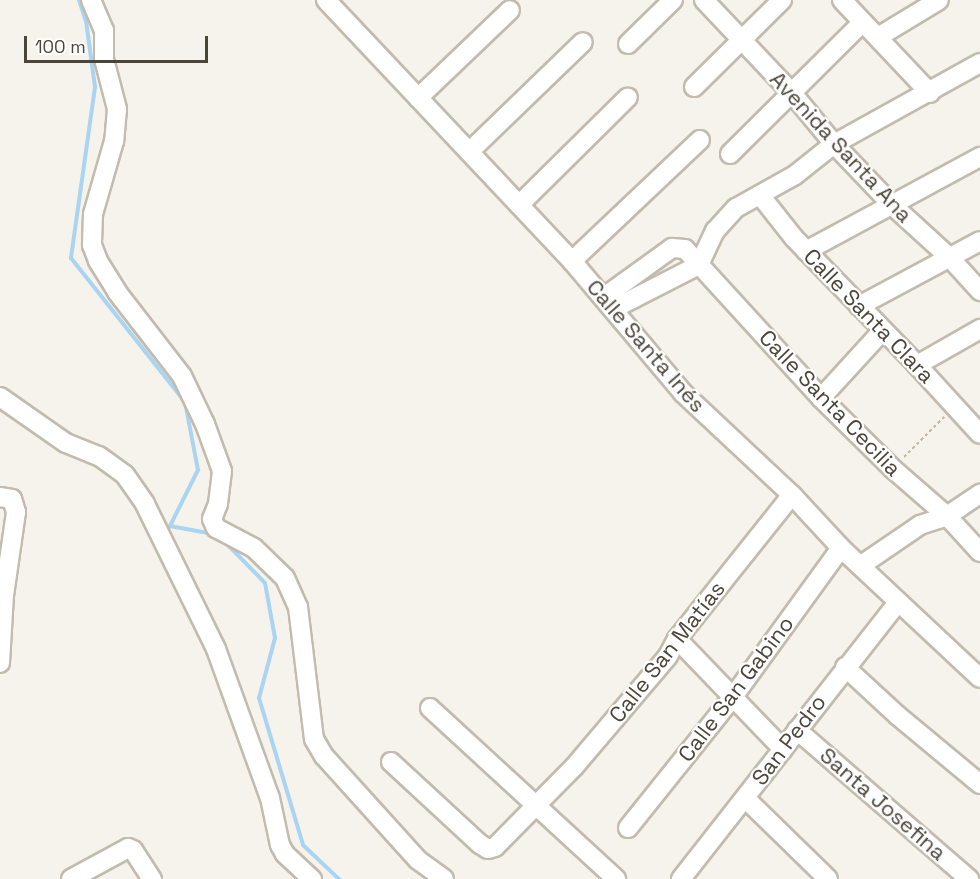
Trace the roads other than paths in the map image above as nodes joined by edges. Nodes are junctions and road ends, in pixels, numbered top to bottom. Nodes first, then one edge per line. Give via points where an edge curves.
1 (91, 0) edge
2 (326, 0) edge
3 (673, 0) edge
4 (704, 0) edge
5 (782, 0) edge
6 (842, 0) edge
7 (939, 0) edge
8 (510, 10) dead end
9 (863, 22) junction
10 (878, 37) junction
11 (742, 39) junction
12 (583, 42) dead end
13 (628, 44) dead end
14 (980, 63) edge
15 (694, 87) dead end
16 (792, 93) junction
17 (930, 93) junction
18 (418, 98) junction
19 (628, 98) dead end
20 (700, 140) dead end
21 (834, 144) junction
22 (469, 152) junction
23 (730, 154) dead end
24 (980, 157) edge
25 (760, 195) junction
26 (519, 205) junction
27 (892, 205) junction
28 (980, 241) edge
29 (806, 251) junction
30 (950, 258) junction
31 (572, 261) junction
32 (699, 265) junction
33 (980, 291) edge
34 (609, 303) junction
35 (859, 306) junction
36 (980, 329) edge
37 (883, 330) junction
38 (917, 365) junction
39 (0, 397) edge
40 (821, 398) junction
41 (980, 434) edge
42 (980, 494) edge
43 (792, 495) junction
44 (0, 497) edge
45 (947, 516) junction
46 (841, 548) junction
47 (980, 552) edge
48 (860, 566) junction
49 (2, 595) edge
50 (898, 602) junction
51 (677, 639) junction
52 (0, 663) edge
53 (845, 667) junction
54 (980, 678) edge
55 (733, 697) junction
56 (430, 708) dead end
57 (797, 730) junction
58 (783, 749) junction
59 (391, 762) dead end
60 (980, 784) edge
61 (745, 798) junction
62 (537, 807) junction
63 (628, 828) dead end
64 (71, 879) edge
65 (152, 879) edge
66 (312, 879) edge
67 (444, 879) edge
68 (616, 879) edge
69 (681, 879) edge
70 (828, 879) edge
71 (969, 879) edge

1 - 67 street via 104,30 104,59 117,109 114,141 93,214 92,245 98,261 182,376 205,424 222,471 213,519 216,528 254,548 285,578 298,607 314,739 324,756 418,860
2 - 18 street, Calle Santa Inés
3 - 13 street
4 - 11 street, Avenida Santa Ana
5 - 11 street
6 - 9 street
7 - 10 street
8 - 18 street
9 - 10 street
9 - 16 street
10 - 17 street
11 - 15 street
11 - 16 street, Avenida Santa Ana
12 - 22 street
14 - 17 street
16 - 21 street, Avenida Santa Ana
16 - 23 street
17 - 21 street
18 - 22 street, Calle Santa Inés
19 - 26 street
20 - 31 street
21 - 25 street via 795,175
21 - 27 street, Avenida Santa Ana
22 - 26 street, Calle Santa Inés
24 - 27 street
25 - 29 street, Calle Santa Clara
25 - 32 street via 736,208 715,231
26 - 31 street, Calle Santa Inés
27 - 29 street
27 - 30 street, Avenida Santa Ana
28 - 30 street
29 - 35 street, Calle Santa Clara
30 - 33 street, Avenida Santa Ana
30 - 35 street
31 - 34 street, Calle Santa Inés
32 - 34 street
32 - 34 street, Calle Santa Cecilia via 685,249 672,248
32 - 40 street, Calle Santa Cecilia
34 - 43 street, Calle Santa Inés via 683,393
35 - 37 street, Calle Santa Clara
36 - 38 street
37 - 38 street, Calle Santa Clara
37 - 40 street
38 - 41 street, Calle Santa Clara
39 - 66 street via 66,443 108,462 125,475 146,504 216,649 270,798 280,845
40 - 45 street, Calle Santa Cecilia
42 - 45 street
43 - 46 street, Calle Santa Inés
43 - 51 street, Calle San Matías
44 - 49 street via 12,499 16,512
45 - 47 street, Calle Santa Cecilia
45 - 48 street via 920,525
46 - 48 street, Calle Santa Inés
46 - 55 street, Calle San Gabino
48 - 50 street, Calle Santa Inés
49 - 52 street
50 - 53 street, San Pedro
50 - 54 street, Calle Santa Inés
51 - 55 street
51 - 62 street, Calle San Matías via 668,656
53 - 57 street, San Pedro
53 - 60 street
55 - 58 street
55 - 63 street, Calle San Gabino
56 - 62 street
57 - 58 street, San Pedro
57 - 71 street, Santa Josefina
58 - 61 street, San Pedro
59 - 62 street, Calle San Matías via 488,849 495,847
61 - 69 street, San Pedro
61 - 70 street
62 - 68 street
64 - 65 street via 128,848

